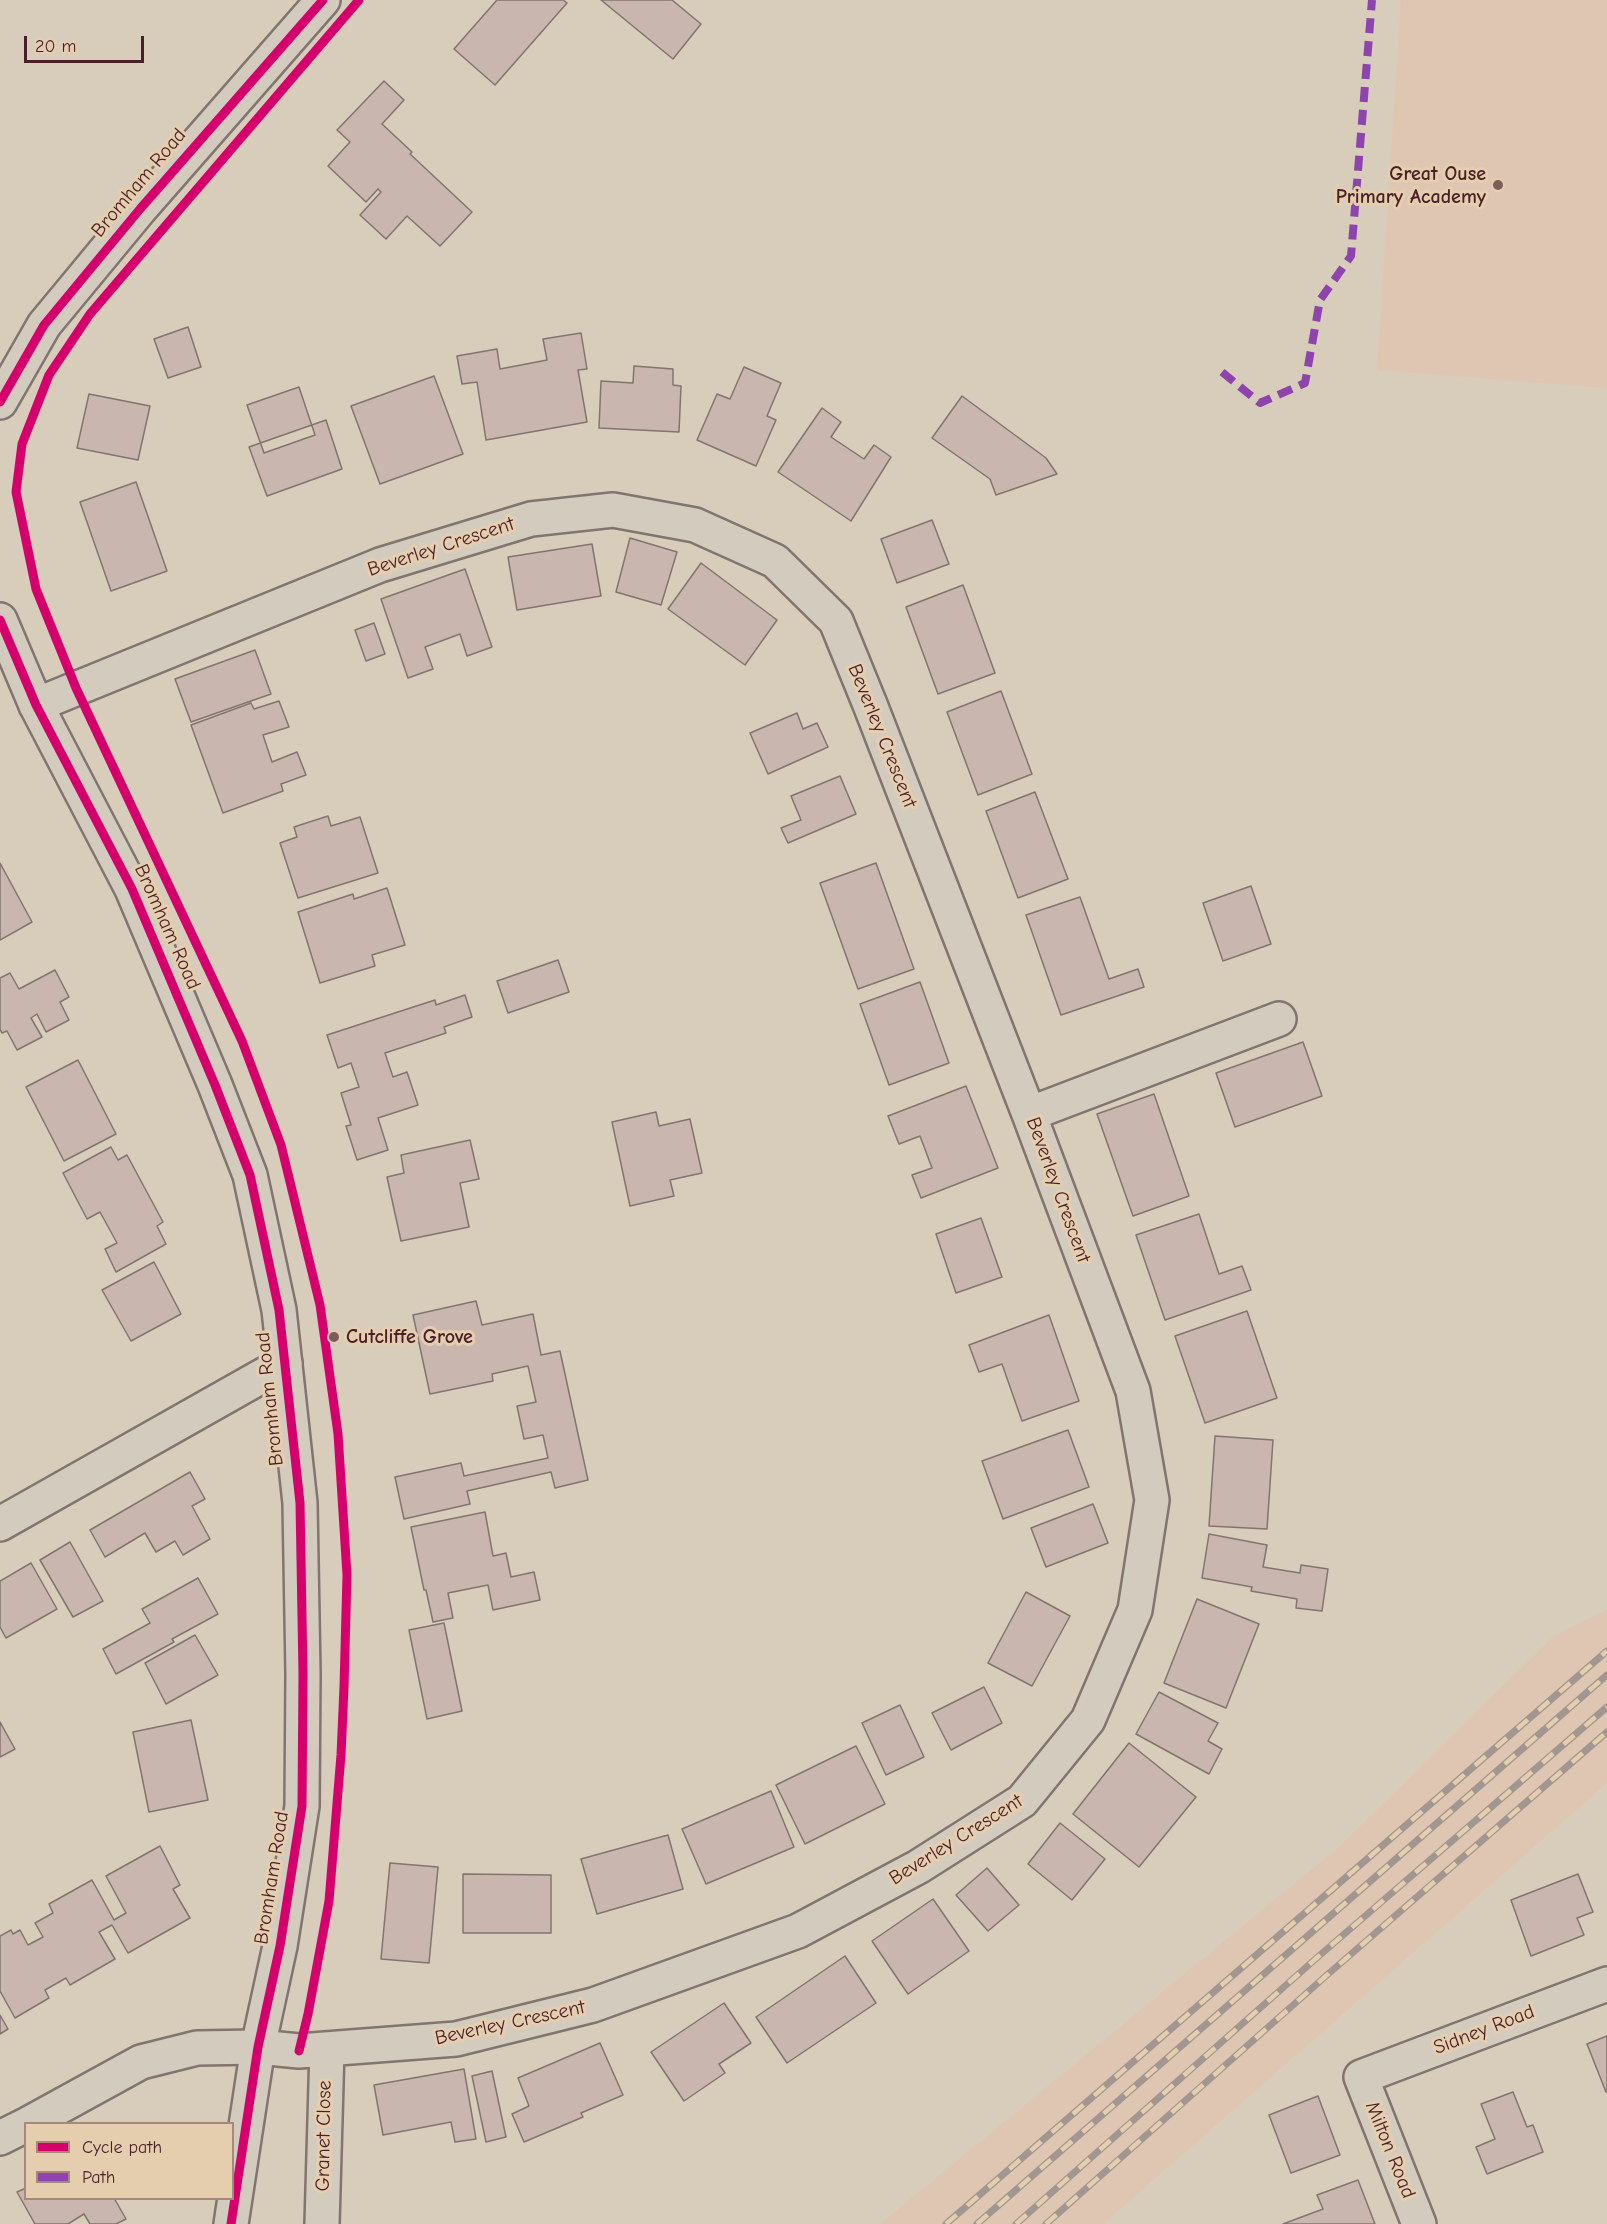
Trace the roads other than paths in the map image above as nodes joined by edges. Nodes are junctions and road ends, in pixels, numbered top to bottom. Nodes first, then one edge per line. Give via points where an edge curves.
1 (323, 0) edge
2 (0, 402) edge
3 (0, 621) edge
4 (36, 705) junction
5 (1279, 1020) dead end
6 (1029, 1114) junction
7 (285, 1363) junction
8 (0, 1524) edge
9 (1607, 1984) edge
10 (258, 2047) junction
11 (327, 2049) junction
12 (1361, 2077) joint
13 (31, 2122) edge
14 (24, 2126) edge
15 (0, 2138) edge
16 (231, 2224) edge
17 (322, 2224) edge
18 (1419, 2224) edge

1 - 2 street, Bromham Road via 44,325
3 - 4 street, Bromham Road
4 - 6 street, Beverley Crescent via 380,565 531,519 613,510 695,525 775,561 836,621
4 - 7 street, Bromham Road via 132,888 250,1175 279,1310
5 - 6 street
6 - 11 street, Beverley Crescent via 1132,1391 1152,1500 1135,1610 1088,1719 1022,1802 918,1867 798,1931 593,2006 456,2039
7 - 8 street
7 - 10 street, Bromham Road via 300,1503 302,1806 280,1946
9 - 12 street, Sidney Road
10 - 11 street, Beverley Crescent
10 - 13 street, Beverley Crescent via 197,2048 141,2062
10 - 16 street, Bromham Road
11 - 17 street, Granet Close
12 - 18 street, Milton Road
14 - 15 street, Beverley Crescent

